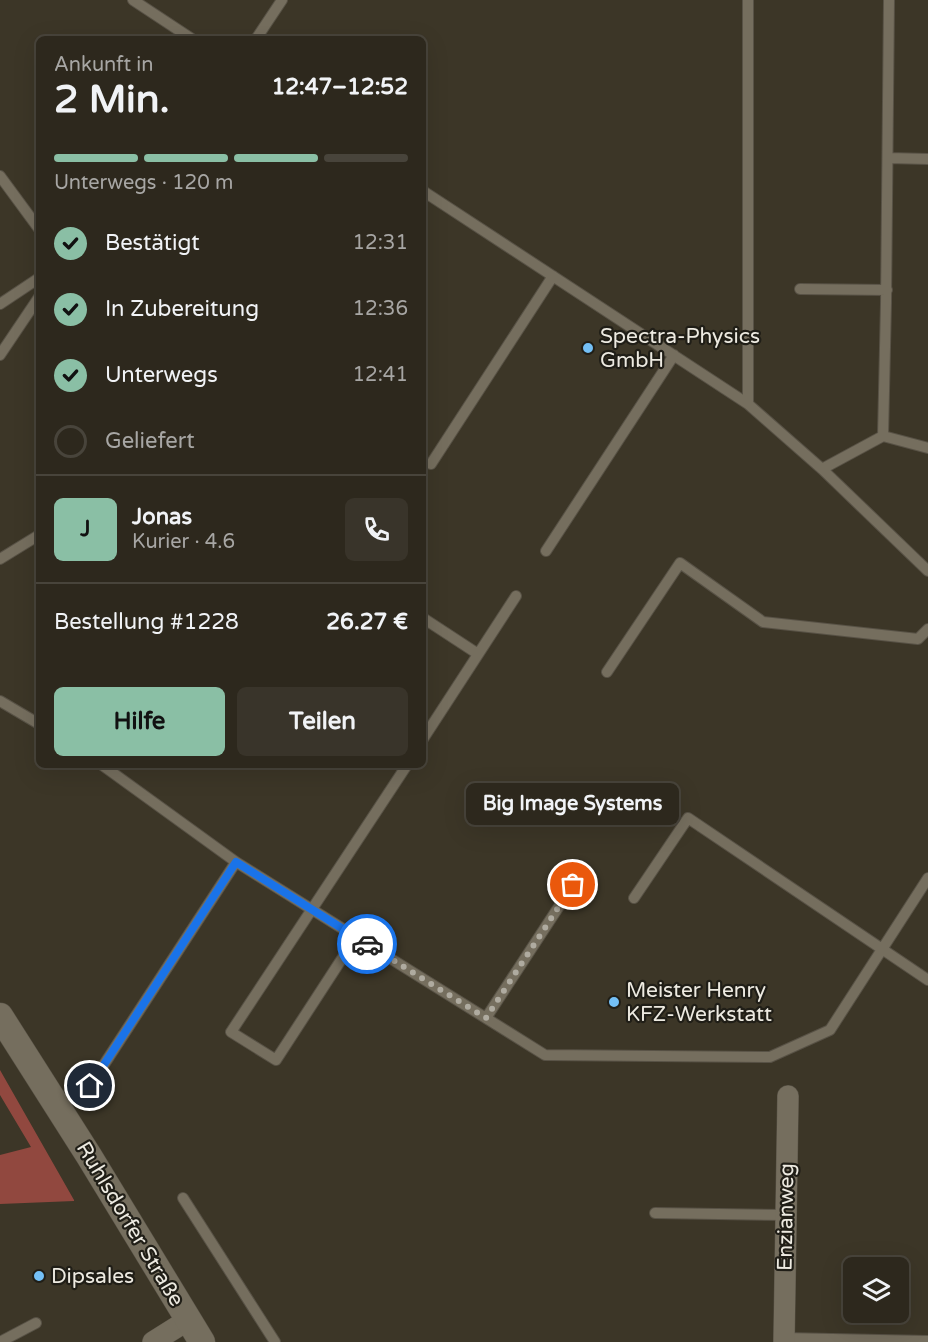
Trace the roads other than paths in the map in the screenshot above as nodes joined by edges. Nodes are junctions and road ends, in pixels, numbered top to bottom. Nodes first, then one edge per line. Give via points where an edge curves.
1 (133, 0) edge
2 (282, 0) edge
3 (748, 0) edge
4 (890, 0) edge
5 (187, 36) edge
6 (258, 36) edge
7 (888, 158) junction
8 (928, 159) edge
9 (0, 176) edge
10 (426, 193) edge
11 (36, 225) edge
12 (553, 276) junction
13 (36, 280) edge
14 (800, 289) dead end
15 (887, 290) junction
16 (36, 301) edge
17 (0, 304) edge
18 (0, 355) edge
19 (674, 355) junction
20 (748, 404) junction
21 (883, 436) junction
22 (928, 448) edge
23 (431, 464) dead end
24 (822, 469) junction
25 (36, 537) edge
26 (546, 551) dead end
27 (0, 559) edge
28 (928, 571) edge
29 (516, 596) dead end
30 (426, 620) edge
31 (928, 629) edge
32 (478, 654) junction
33 (607, 672) dead end
34 (0, 701) edge
35 (36, 722) edge
36 (426, 735) edge
37 (106, 768) edge
38 (405, 768) edge
39 (236, 862) junction
40 (928, 878) edge
41 (573, 885) dead end
42 (634, 898) dead end
43 (312, 909) junction
44 (356, 937) junction
45 (882, 949) junction
46 (928, 980) edge
47 (0, 1016) edge
48 (486, 1018) junction
49 (788, 1096) dead end
50 (57, 1105) junction
51 (183, 1198) dead end
52 (655, 1213) dead end
53 (786, 1215) junction
54 (188, 1320) junction
55 (36, 1323) dead end
56 (784, 1340) edge
57 (928, 1341) edge
58 (0, 1342) edge
59 (153, 1342) edge
60 (202, 1342) edge
61 (275, 1342) edge

1 - 5 lane
2 - 6 lane
3 - 20 lane
4 - 7 lane
7 - 8 lane
7 - 15 lane
9 - 11 lane
10 - 12 lane
12 - 19 lane
12 - 23 lane
13 - 17 lane
14 - 15 lane
15 - 21 lane
16 - 18 lane
19 - 20 lane
19 - 26 lane
20 - 24 lane
21 - 22 lane
21 - 24 lane
24 - 28 lane
25 - 27 lane
29 - 32 lane
30 - 32 lane
31 - 33 lane via 918,639 763,622 680,563
32 - 36 lane
34 - 35 lane
37 - 39 lane
38 - 43 lane
39 - 43 lane
39 - 50 lane via 90,1086
40 - 45 lane
41 - 48 lane
42 - 45 lane via 688,818
43 - 44 lane
43 - 44 lane via 231,1032 276,1060
44 - 48 lane
45 - 46 lane
45 - 48 lane via 830,1030 770,1057 545,1055
47 - 50 street, Ruhlsdorfer Straße
49 - 53 street, Enzianweg
50 - 54 street, Ruhlsdorfer Straße
51 - 61 lane
52 - 53 lane
53 - 56 street, Enzianweg
54 - 59 street
54 - 60 street, Ruhlsdorfer Straße
55 - 58 lane
56 - 57 lane, Enzianweg

